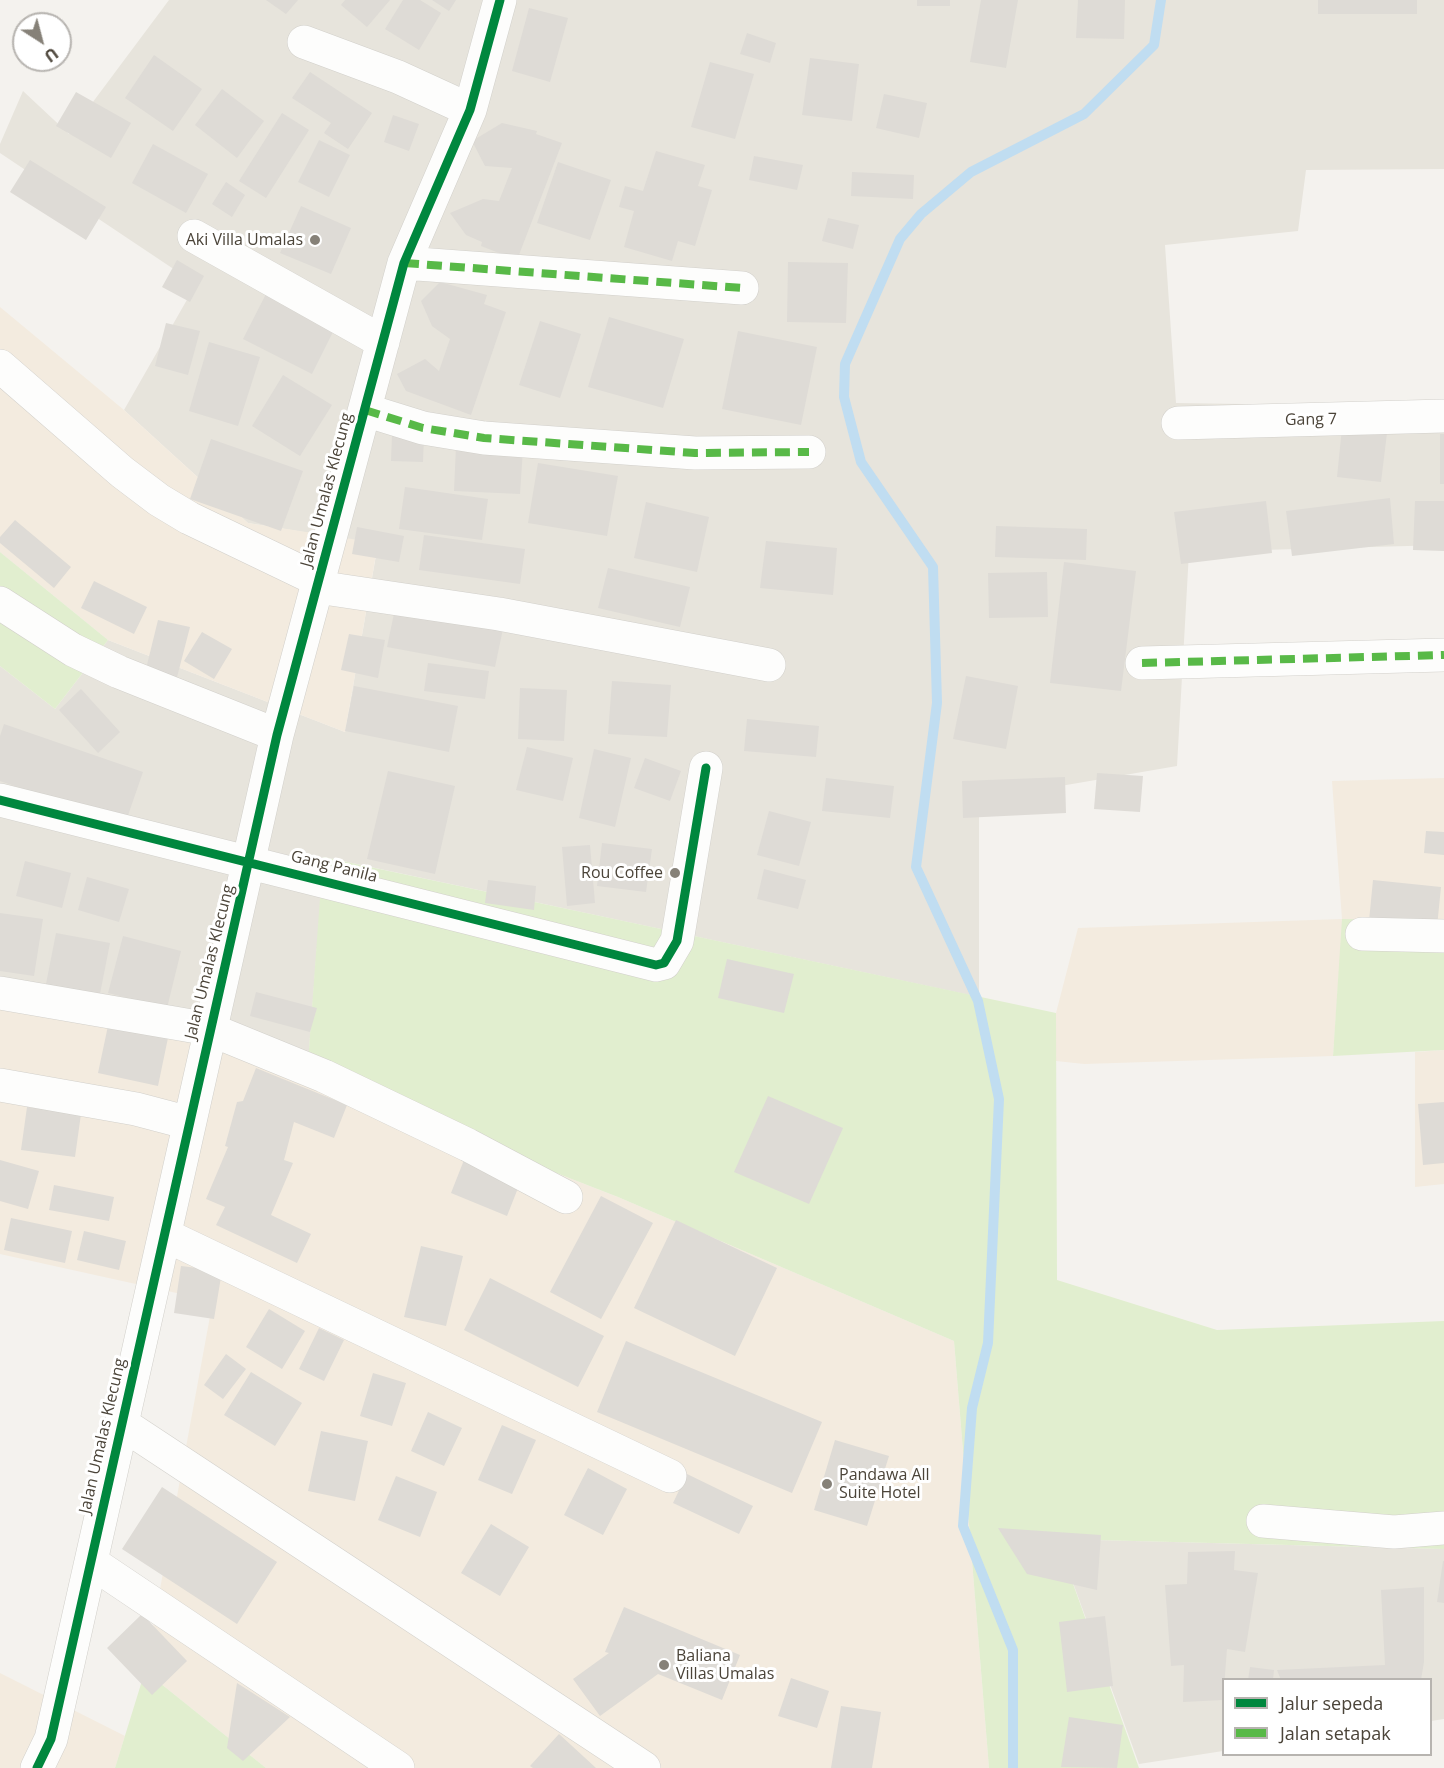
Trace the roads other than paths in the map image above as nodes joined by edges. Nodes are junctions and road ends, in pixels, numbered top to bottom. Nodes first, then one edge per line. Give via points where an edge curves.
1 (500, 0) edge
2 (304, 42) dead end
3 (470, 110) junction
4 (194, 236) dead end
5 (404, 263) junction
6 (742, 288) dead end
7 (383, 342) junction
8 (0, 366) edge
9 (364, 410) junction
10 (1444, 416) edge
11 (1178, 423) dead end
12 (809, 452) dead end
13 (318, 583) junction
14 (0, 603) edge
15 (1444, 655) edge
16 (1142, 663) dead end
17 (769, 665) dead end
18 (277, 735) junction
19 (706, 768) dead end
20 (0, 800) edge
21 (250, 861) junction
22 (1362, 934) dead end
23 (1444, 936) edge
24 (0, 993) edge
25 (210, 1029) junction
26 (0, 1085) edge
27 (189, 1123) junction
28 (566, 1197) dead end
29 (165, 1235) junction
30 (121, 1423) junction
31 (670, 1476) dead end
32 (1263, 1521) dead end
33 (1444, 1528) edge
34 (91, 1562) junction
35 (37, 1768) edge
36 (398, 1768) edge
37 (644, 1768) edge

1 - 3 street, Jalan Umalas Klecung
2 - 3 street via 398,76
3 - 5 street, Jalan Umalas Klecung
4 - 7 street
5 - 6 street
5 - 7 street, Jalan Umalas Klecung
7 - 9 street, Jalan Umalas Klecung
8 - 13 street via 159,500
9 - 12 street via 423,428 484,438 684,452
9 - 13 street, Jalan Umalas Klecung
10 - 11 street, Gang 7
13 - 17 street
13 - 18 street, Jalan Umalas Klecung
14 - 18 street via 73,651
15 - 16 street
18 - 21 street, Jalan Umalas Klecung
19 - 21 street, Gang Panila via 677,941 660,964
20 - 21 street, Gang Panila
21 - 25 street, Jalan Umalas Klecung
22 - 23 street
24 - 25 street
25 - 27 street, Jalan Umalas Klecung
25 - 28 street via 324,1076
26 - 27 street via 136,1109
27 - 29 street, Jalan Umalas Klecung
29 - 30 street, Jalan Umalas Klecung
29 - 31 street
30 - 34 street, Jalan Umalas Klecung
30 - 37 street
32 - 33 street via 1394,1533
34 - 35 street, Jalan Umalas Klecung via 51,1739
34 - 36 street

